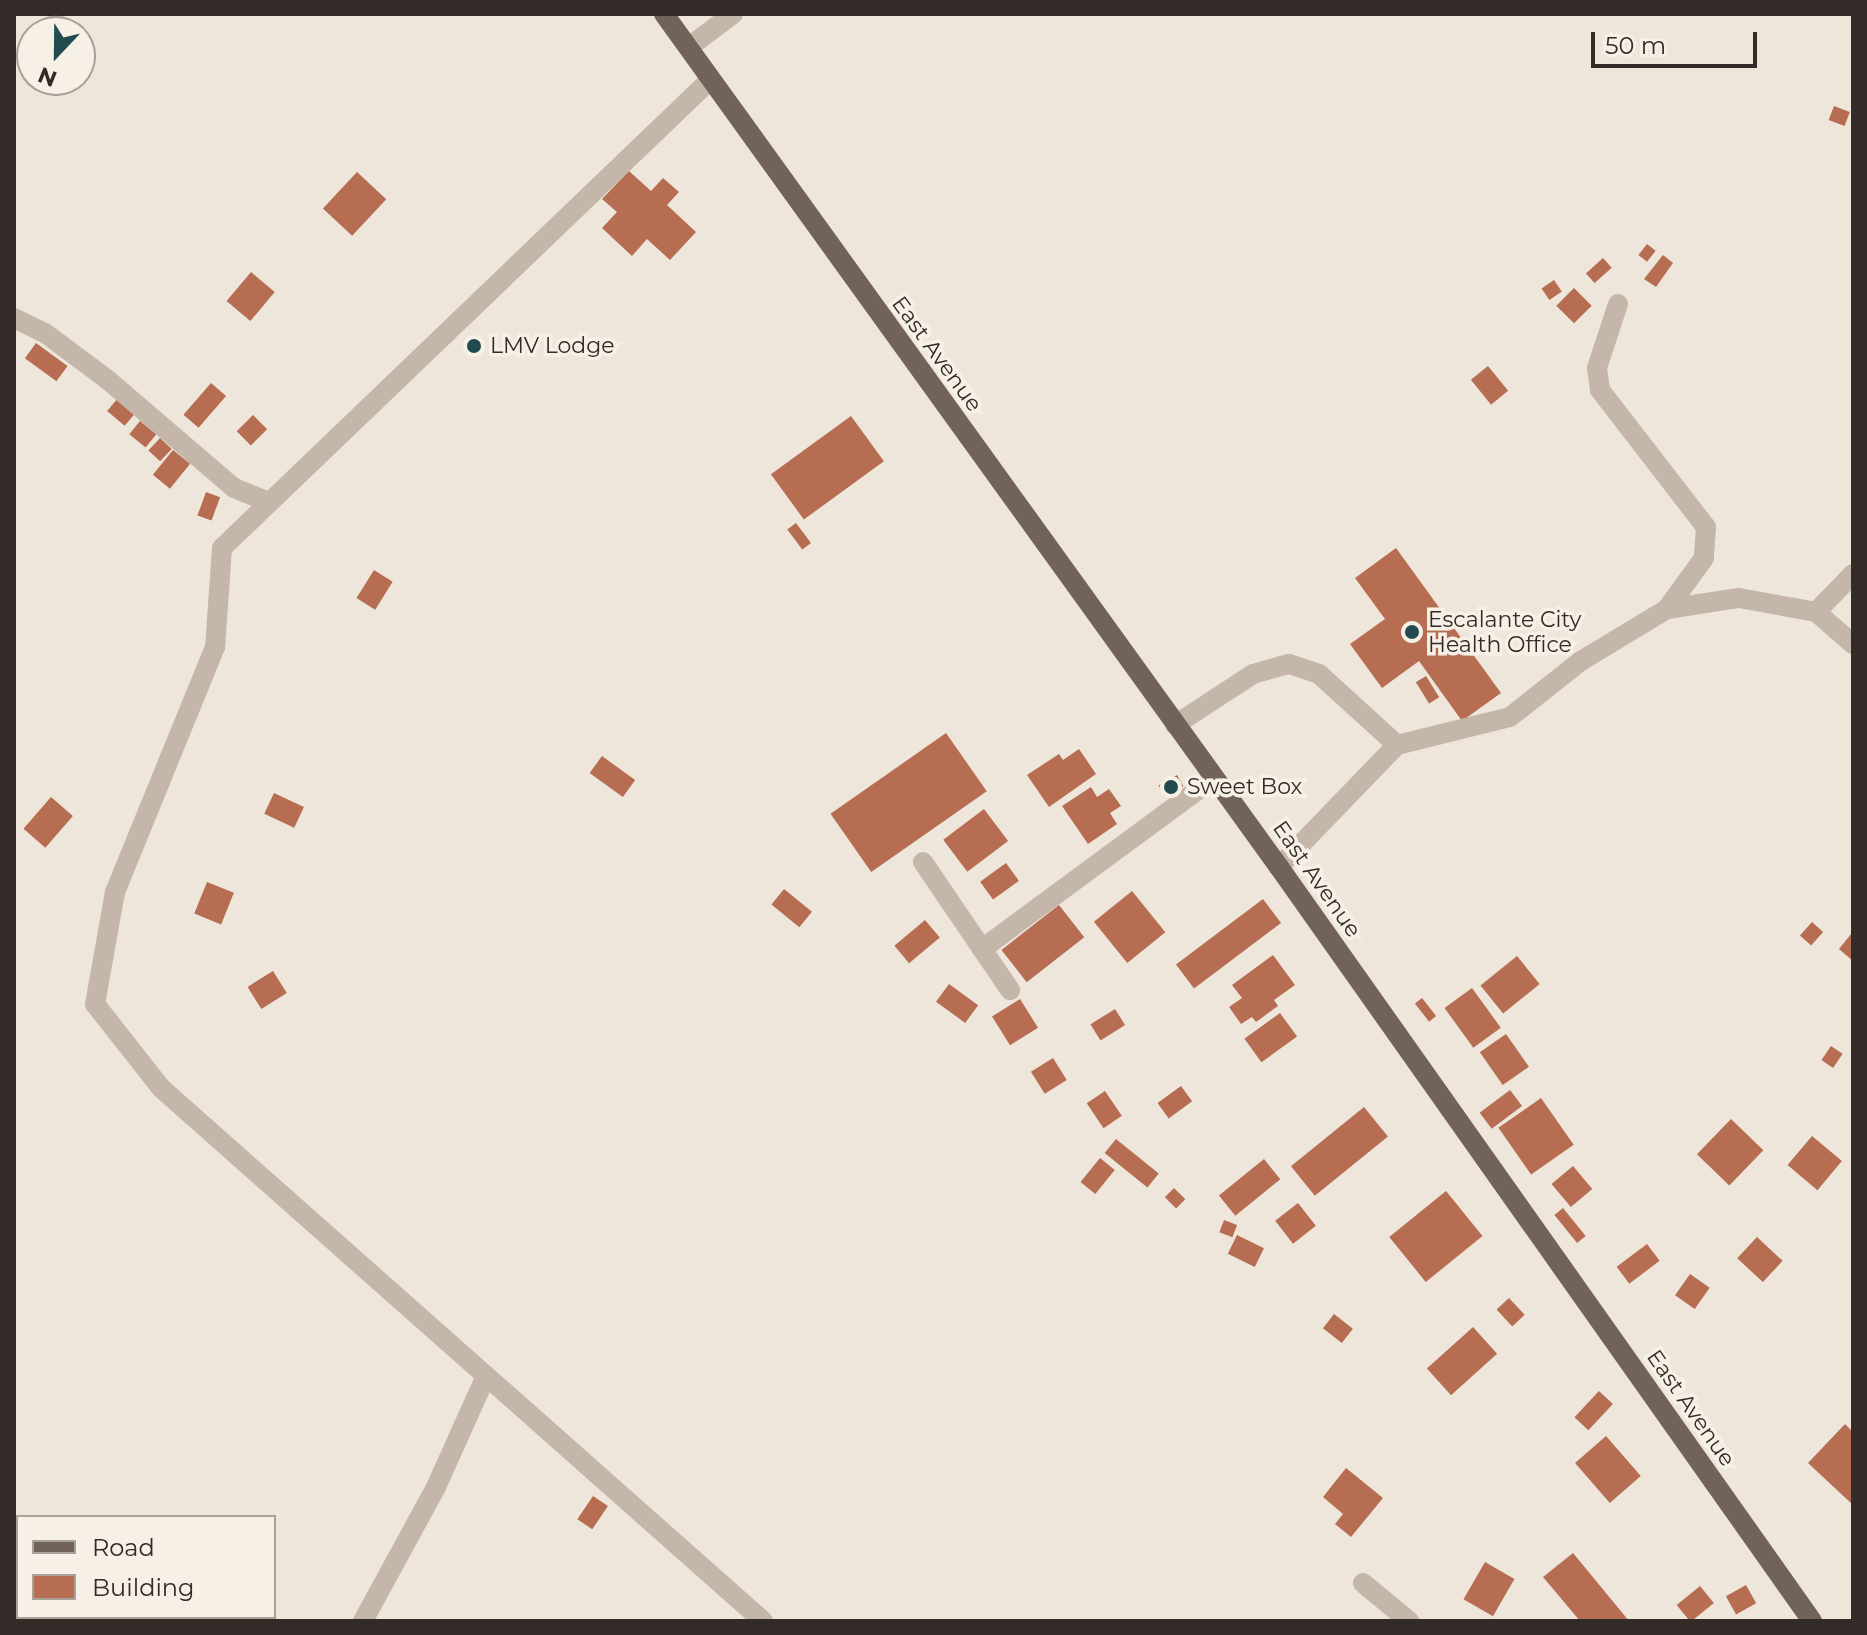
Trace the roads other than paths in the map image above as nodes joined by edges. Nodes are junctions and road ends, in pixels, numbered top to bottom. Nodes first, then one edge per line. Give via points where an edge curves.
1 (664, 14) edge
2 (733, 14) edge
3 (689, 47) junction
4 (710, 80) junction
5 (1618, 304) dead end
6 (14, 318) edge
7 (269, 502) junction
8 (1853, 574) edge
9 (1667, 609) junction
10 (1816, 612) junction
11 (1853, 644) edge
12 (1175, 725) junction
13 (1397, 745) junction
14 (1214, 778) junction
15 (923, 862) dead end
16 (1279, 867) junction
17 (982, 949) junction
18 (1010, 990) dead end
19 (485, 1378) junction
20 (1363, 1583) dead end
21 (363, 1621) edge
22 (763, 1621) edge
23 (1409, 1621) edge
24 (1812, 1621) edge

1 - 3 main road, East Avenue
2 - 3 street
3 - 4 main road, East Avenue
4 - 7 street
4 - 12 main road, East Avenue
5 - 9 street via 1597,368 1600,390 1706,527 1704,558
6 - 7 street via 45,333 108,380 234,488
7 - 19 street via 222,548 215,647 115,892 95,1004 161,1088
8 - 10 street
9 - 10 street via 1739,598
9 - 13 street via 1581,661 1510,717
10 - 11 street
12 - 13 street via 1253,674 1289,664 1319,674
12 - 14 main road, East Avenue
13 - 16 street
14 - 16 main road, East Avenue
14 - 17 street
15 - 17 street
16 - 24 main road, East Avenue
17 - 18 street
19 - 21 street via 436,1487
19 - 22 street
20 - 23 street

